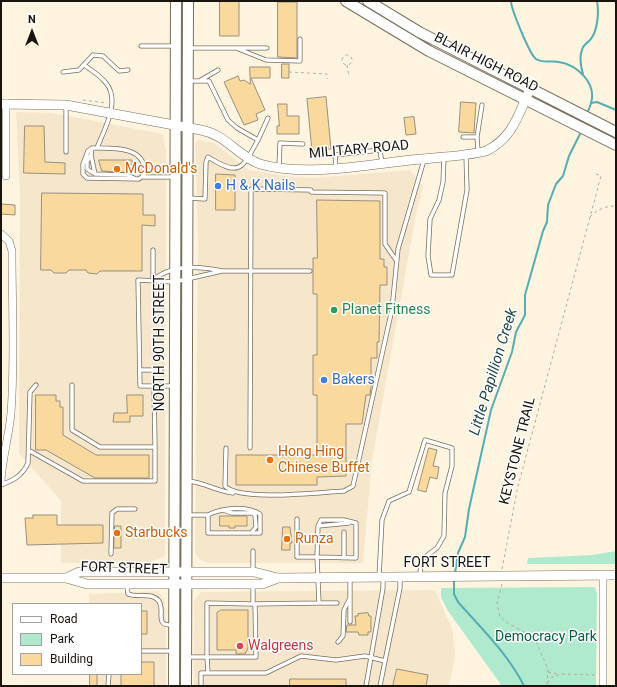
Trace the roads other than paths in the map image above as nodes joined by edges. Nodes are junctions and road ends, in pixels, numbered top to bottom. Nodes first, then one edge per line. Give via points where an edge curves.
1 (176, 1) edge
2 (188, 1) edge
3 (346, 1) edge
4 (368, 1) edge
5 (300, 39) dead end
6 (141, 46) dead end
7 (175, 46) junction
8 (187, 48) junction
9 (236, 48) junction
10 (268, 48) dead end
11 (84, 65) junction
12 (128, 70) dead end
13 (218, 70) dead end
14 (63, 72) dead end
15 (187, 81) junction
16 (200, 81) junction
17 (530, 89) junction
18 (526, 99) junction
19 (4, 104) edge
20 (66, 105) junction
21 (482, 106) dead end
22 (111, 113) junction
23 (268, 118) dead end
24 (175, 125) junction
25 (186, 127) junction
26 (612, 130) edge
27 (463, 137) dead end
28 (478, 137) junction
29 (258, 140) junction
30 (303, 144) dead end
31 (616, 145) edge
32 (92, 148) junction
33 (97, 148) junction
34 (4, 152) edge
35 (66, 152) dead end
36 (478, 152) junction
37 (466, 154) junction
38 (91, 155) junction
39 (444, 157) junction
40 (248, 158) junction
41 (424, 159) junction
42 (382, 164) junction
43 (279, 167) junction
44 (337, 169) junction
45 (95, 174) junction
46 (6, 176) dead end
47 (143, 176) junction
48 (175, 177) junction
49 (139, 179) junction
50 (186, 198) junction
51 (2, 235) edge
52 (153, 250) dead end
53 (397, 261) junction
54 (186, 267) junction
55 (174, 271) junction
56 (222, 271) junction
57 (251, 271) junction
58 (310, 271) dead end
59 (153, 280) junction
60 (186, 280) junction
61 (174, 282) junction
62 (140, 370) junction
63 (161, 370) dead end
64 (36, 385) dead end
65 (72, 386) dead end
66 (154, 386) junction
67 (173, 386) junction
68 (5, 430) edge
69 (186, 431) junction
70 (155, 447) junction
71 (226, 448) dead end
72 (250, 448) dead end
73 (30, 452) junction
74 (186, 481) junction
75 (1, 484) edge
76 (240, 493) junction
77 (135, 509) dead end
78 (220, 509) junction
79 (186, 515) junction
80 (208, 515) junction
81 (297, 519) dead end
82 (344, 532) dead end
83 (251, 533) junction
84 (253, 551) dead end
85 (111, 554) dead end
86 (317, 557) junction
87 (344, 558) junction
88 (173, 572) junction
89 (185, 572) junction
90 (252, 572) junction
91 (603, 576) junction
92 (616, 576) edge
93 (1, 578) edge
94 (66, 578) junction
95 (278, 578) junction
96 (319, 578) junction
97 (350, 578) junction
98 (381, 578) junction
99 (400, 578) junction
100 (420, 578) junction
101 (127, 584) junction
102 (173, 584) junction
103 (186, 584) junction
104 (253, 584) junction
105 (350, 598) junction
106 (254, 604) junction
107 (319, 604) junction
108 (337, 604) dead end
109 (350, 622) dead end
110 (174, 625) junction
111 (338, 642) dead end
112 (142, 651) edge
113 (174, 651) junction
114 (186, 657) junction
115 (207, 658) junction
116 (371, 658) junction
117 (385, 661) junction
118 (208, 673) junction
119 (109, 675) edge
120 (108, 686) edge
121 (174, 686) edge
122 (186, 686) edge
123 (202, 686) edge
124 (366, 686) edge
125 (380, 686) edge
126 (603, 686) edge

1 - 7 main road, NORTH 90TH STREET
2 - 8 main road, NORTH 90TH STREET
3 - 18 main road, BLAIR HIGH ROAD via 429,51
4 - 17 main road, BLAIR HIGH ROAD via 419,32
5 - 9 lane via 300,61 266,60
6 - 7 lane
7 - 24 main road, NORTH 90TH STREET
8 - 9 lane
8 - 15 main road, NORTH 90TH STREET
9 - 10 lane
11 - 12 lane via 94,55 103,56 119,71
11 - 14 lane via 79,70
11 - 22 lane via 107,83 111,94
13 - 16 lane
15 - 16 lane
15 - 25 main road, NORTH 90TH STREET
16 - 29 lane via 209,81 228,120
17 - 18 main road, MILITARY ROAD
17 - 26 main road, BLAIR HIGH ROAD
18 - 31 main road, BLAIR HIGH ROAD
18 - 36 main road, MILITARY ROAD via 505,139
19 - 20 main road, MILITARY ROAD
19 - 34 street
20 - 22 main road, MILITARY ROAD
20 - 35 lane
21 - 28 lane
22 - 24 main road, MILITARY ROAD
22 - 33 lane
23 - 29 lane
24 - 25 main road, MILITARY ROAD
24 - 48 main road, NORTH 90TH STREET
25 - 40 main road, MILITARY ROAD via 215,134
25 - 50 main road, NORTH 90TH STREET
27 - 28 lane
28 - 36 lane
29 - 40 lane
30 - 43 lane via 280,143
32 - 33 lane
32 - 38 lane
32 - 49 lane via 88,150 83,164 83,174 87,178
33 - 47 lane via 123,148 143,163
34 - 46 street
36 - 37 main road, MILITARY ROAD
37 - 39 main road, MILITARY ROAD
37 - 39 lane via 467,190 452,275 431,275 428,256 430,219 439,200
38 - 45 lane
38 - 45 lane via 87,169
39 - 41 main road, MILITARY ROAD
40 - 43 main road, MILITARY ROAD
40 - 50 lane via 240,168 233,168 220,165 208,157 205,199
41 - 42 main road, MILITARY ROAD
41 - 53 lane via 401,238
42 - 44 main road, MILITARY ROAD
42 - 44 lane via 380,150 335,155
43 - 44 main road, MILITARY ROAD
45 - 49 lane via 127,175
47 - 48 lane
47 - 49 lane
48 - 55 main road, NORTH 90TH STREET
50 - 54 main road, NORTH 90TH STREET
51 - 68 street via 9,241 12,251 12,381
52 - 59 lane
53 - 57 lane via 385,244 385,193 251,189
53 - 76 lane via 392,309 353,486 344,491 260,495
54 - 55 lane
54 - 56 lane
54 - 60 main road, NORTH 90TH STREET
55 - 59 lane via 161,273
55 - 61 main road, NORTH 90TH STREET
56 - 57 lane
56 - 60 lane
57 - 58 lane
57 - 72 lane
59 - 61 lane
59 - 62 lane via 138,280
60 - 61 lane
60 - 69 main road, NORTH 90TH STREET
61 - 67 main road, NORTH 90TH STREET
62 - 63 lane
62 - 66 lane via 140,386
64 - 73 lane via 30,392
65 - 70 lane via 72,430 100,447
66 - 67 lane
66 - 70 lane
67 - 69 main road via 179,389
67 - 88 main road, NORTH 90TH STREET
68 - 75 street
69 - 74 main road, NORTH 90TH STREET
70 - 73 lane via 155,481 83,481
71 - 76 lane via 225,486 232,492
73 - 75 lane via 24,472 16,479
74 - 76 lane via 202,483 221,491
74 - 79 main road, NORTH 90TH STREET
77 - 85 lane via 117,509 112,513
78 - 80 lane
78 - 83 lane via 255,515 256,527
78 - 83 lane via 253,509 260,514 260,533
79 - 80 lane
79 - 89 main road, NORTH 90TH STREET
80 - 83 lane via 208,533
81 - 86 lane via 297,557
82 - 87 lane
84 - 90 lane
86 - 87 lane
86 - 87 lane via 318,526 356,523 356,558
86 - 96 lane
88 - 89 main road, FORT STREET
88 - 94 main road, FORT STREET via 79,572
88 - 102 main road, NORTH 90TH STREET
89 - 90 main road, FORT STREET
89 - 103 main road, NORTH 90TH STREET
90 - 95 main road, FORT STREET
91 - 92 main road, FORT STREET
91 - 100 main road, FORT STREET
91 - 126 street
93 - 94 main road, FORT STREET
94 - 101 main road, FORT STREET via 87,584
95 - 96 main road, FORT STREET
95 - 104 main road, FORT STREET via 270,582
96 - 97 main road, FORT STREET
96 - 107 lane
97 - 98 main road, FORT STREET
97 - 105 lane
98 - 99 main road, FORT STREET
98 - 100 lane via 382,520 389,501 409,492 425,440 452,448 452,466 445,493 444,536 438,548 420,560
98 - 116 lane via 383,588
99 - 100 main road, FORT STREET
99 - 117 lane
101 - 102 main road, FORT STREET
101 - 110 lane via 128,594 157,599 163,623
102 - 103 main road, FORT STREET
102 - 110 main road, NORTH 90TH STREET
103 - 104 main road, FORT STREET
103 - 114 main road, NORTH 90TH STREET
104 - 106 lane
105 - 109 lane
105 - 111 lane via 344,610 343,636
106 - 107 lane
106 - 115 lane via 207,604
106 - 115 lane via 256,658
107 - 108 lane
110 - 113 main road, NORTH 90TH STREET
112 - 113 lane
113 - 121 main road, NORTH 90TH STREET
114 - 115 lane
114 - 122 main road, NORTH 90TH STREET
115 - 118 lane
116 - 117 lane
116 - 118 lane via 336,660 301,656 266,673
116 - 124 lane
117 - 125 lane
118 - 123 lane via 202,673
119 - 120 lane

